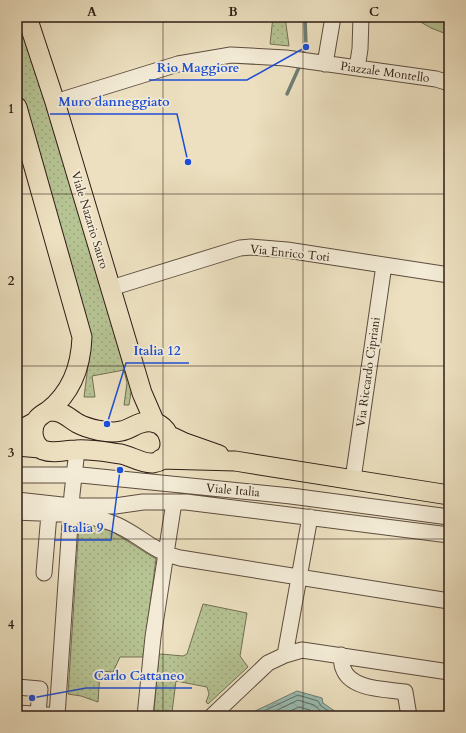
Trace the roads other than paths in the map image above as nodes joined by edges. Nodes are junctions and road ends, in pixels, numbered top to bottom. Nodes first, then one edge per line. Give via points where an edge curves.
1 (28, 17) edge
2 (333, 17) edge
3 (361, 17) edge
4 (319, 63) junction
5 (357, 68) junction
6 (449, 83) edge
7 (55, 102) junction
8 (17, 107) edge
9 (384, 265) junction
10 (449, 275) edge
11 (111, 288) junction
12 (41, 417) junction
13 (162, 429) junction
14 (17, 432) edge
15 (17, 446) edge
16 (40, 448) junction
17 (76, 450) junction
18 (161, 459) junction
19 (235, 461) junction
20 (17, 475) edge
21 (73, 475) junction
22 (353, 479) junction
23 (449, 495) edge
24 (17, 500) edge
25 (174, 502) junction
26 (71, 510) junction
27 (17, 512) edge
28 (49, 514) junction
29 (310, 517) junction
30 (449, 517) edge
31 (449, 535) edge
32 (166, 555) junction
33 (44, 573) dead end
34 (300, 578) junction
35 (449, 601) edge
36 (285, 655) junction
37 (341, 655) junction
38 (449, 672) edge
39 (17, 687) edge
40 (17, 713) edge
41 (38, 714) junction
42 (57, 716) edge
43 (62, 716) edge
44 (145, 716) edge
45 (212, 716) edge
46 (409, 716) edge

1 - 7 main road, Viale Nazario Sauro
2 - 4 street
3 - 5 street
4 - 5 street, Piazzale Montello
4 - 7 street, Piazzale Montello via 231,55 178,64
5 - 6 street, Piazzale Montello
7 - 11 main road, Viale Nazario Sauro
8 - 12 main road via 82,337 79,359 71,384 57,404
9 - 10 street, Via Enrico Toti
9 - 11 street, Via Enrico Toti via 251,247
9 - 22 street, Via Riccardo Cipriani
11 - 13 main road, Viale Nazario Sauro via 142,393
12 - 13 main road via 60,412 80,424 106,431 120,431 142,422
12 - 14 main road
12 - 16 main road via 33,436
13 - 18 main road via 170,448
13 - 19 main road via 185,443
15 - 16 main road
16 - 17 main road via 51,452
17 - 18 main road via 122,454 149,463
17 - 21 street
18 - 19 main road
19 - 22 main road
20 - 21 street, Viale Italia
21 - 26 street
21 - 30 street, Viale Italia via 291,496
22 - 23 main road
24 - 26 street
25 - 26 street via 143,502
25 - 29 street
25 - 32 street
26 - 28 street
26 - 32 street via 113,523
26 - 42 street
27 - 28 street
28 - 33 street
29 - 31 street
29 - 34 street
32 - 34 street
32 - 44 street via 152,638
34 - 35 street
34 - 36 street
36 - 37 street via 302,650
36 - 45 street via 268,663
37 - 38 street
37 - 46 street via 342,667 354,682 405,692
39 - 41 street via 40,689
40 - 41 street
41 - 42 street
42 - 43 street

